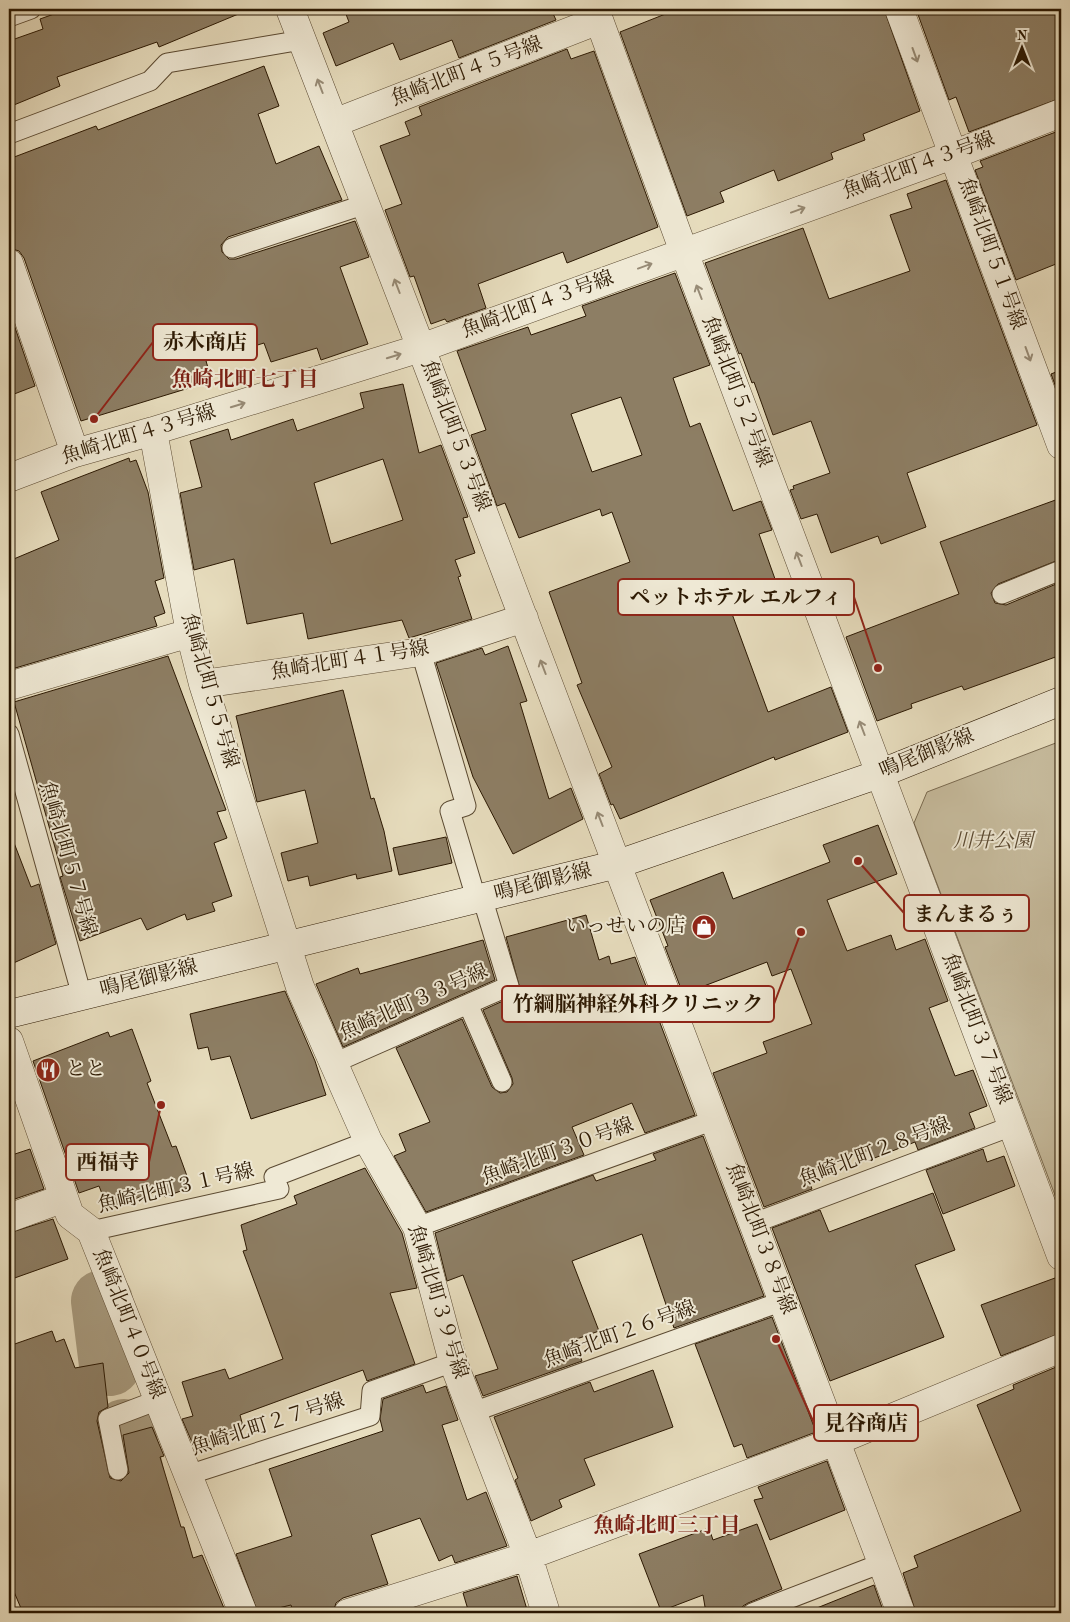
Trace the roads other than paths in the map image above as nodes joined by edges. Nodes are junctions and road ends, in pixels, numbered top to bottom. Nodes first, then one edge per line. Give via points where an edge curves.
1 (31, 9) edge
2 (290, 9) edge
3 (899, 9) edge
4 (597, 14) edge
5 (9, 17) edge
6 (302, 40) junction
7 (1061, 113) edge
8 (334, 123) junction
9 (9, 134) edge
10 (954, 154) junction
11 (366, 204) junction
12 (232, 248) dead end
13 (684, 252) junction
14 (9, 263) edge
15 (422, 348) junction
16 (153, 431) junction
17 (1061, 445) edge
18 (74, 453) junction
19 (9, 478) edge
20 (1061, 570) edge
21 (1002, 594) dead end
22 (524, 618) junction
23 (190, 632) junction
24 (421, 652) junction
25 (203, 684) junction
26 (9, 686) edge
27 (1061, 701) edge
28 (9, 734) edge
29 (879, 774) junction
30 (618, 864) junction
31 (479, 898) junction
32 (287, 945) junction
33 (82, 996) junction
34 (468, 1004) junction
35 (9, 1014) edge
36 (9, 1041) edge
37 (334, 1063) junction
38 (502, 1082) dead end
39 (714, 1120) junction
40 (1012, 1126) junction
41 (368, 1141) junction
42 (64, 1198) junction
43 (9, 1218) edge
44 (754, 1223) junction
45 (417, 1227) junction
46 (91, 1231) junction
47 (1061, 1256) edge
48 (783, 1301) junction
49 (1061, 1348) edge
50 (453, 1362) junction
51 (158, 1400) junction
52 (472, 1412) junction
53 (836, 1441) junction
54 (118, 1470) dead end
55 (188, 1475) junction
56 (528, 1556) junction
57 (882, 1562) junction
58 (243, 1613) edge
59 (348, 1613) edge
60 (546, 1613) edge
61 (752, 1613) edge
62 (901, 1613) edge

1 - 5 lane
2 - 6 street, 魚崎北町５３号線
3 -> 10 street, 魚崎北町５１号線
4 - 8 street, 魚崎北町４５号線
4 - 13 street, 魚崎北町５２号線
8 -> 6 street, 魚崎北町５３号線
6 - 9 lane via 167,63 150,81
7 - 10 street, 魚崎北町４３号線
8 - 11 street, 魚崎北町５３号線
13 -> 10 street, 魚崎北町４３号線
10 -> 17 street, 魚崎北町５１号線
11 - 12 lane
15 -> 11 street, 魚崎北町５３号線
15 -> 13 street, 魚崎北町４３号線
29 -> 13 street, 魚崎北町５２号線
14 - 18 street
16 -> 15 street, 魚崎北町４３号線
15 - 22 street, 魚崎北町５３号線
16 - 18 street, 魚崎北町４３号線
16 - 23 street, 魚崎北町５５号線
18 - 19 street, 魚崎北町４３号線
20 - 21 lane
22 - 24 street, 魚崎北町４１号線
30 -> 22 street, 魚崎北町５３号線
23 - 25 street, 魚崎北町５５号線
23 - 26 street
24 - 25 street, 魚崎北町４１号線
24 - 31 lane via 466,806 450,811
25 - 32 street, 魚崎北町５５号線
27 - 29 street, 鳴尾御影線
28 - 33 lane, 魚崎北町５７号線
29 - 30 street, 鳴尾御影線
29 - 40 street, 魚崎北町３７号線
30 - 31 street, 鳴尾御影線
30 - 39 street, 魚崎北町３８号線
31 - 32 street, 鳴尾御影線
31 - 34 lane, 魚崎北町３３号線 via 509,986
32 - 33 street, 鳴尾御影線
32 - 37 street, 魚崎北町３９号線 via 300,988
33 - 35 street, 鳴尾御影線
34 - 37 lane, 魚崎北町３３号線
34 - 38 lane
36 - 42 street, 魚崎北町４０号線
37 - 41 street, 魚崎北町３９号線
39 - 44 street, 魚崎北町３８号線
39 - 45 lane, 魚崎北町３０号線
40 - 44 lane, 魚崎北町２８号線
40 - 47 street, 魚崎北町３７号線
41 - 45 street, 魚崎北町３９号線
41 - 46 lane, 魚崎北町３１号線 via 274,1177 279,1189
42 - 43 street
42 - 46 street, 魚崎北町４０号線 via 70,1215
44 - 48 street, 魚崎北町３８号線
45 - 50 street, 魚崎北町３９号線
46 - 51 street, 魚崎北町４０号線
48 - 52 lane, 魚崎北町２６号線
48 - 53 street, 魚崎北町３８号線
49 - 53 street
50 - 52 street, 魚崎北町３９号線
50 - 55 lane, 魚崎北町２７号線 via 372,1392 370,1416
51 - 54 lane via 108,1419
51 - 55 street, 魚崎北町４０号線
52 - 56 street, 魚崎北町３９号線
53 - 56 street
53 - 57 street, 魚崎北町３８号線
55 - 58 street, 魚崎北町４０号線
56 - 59 street
56 - 60 street, 魚崎北町３９号線
57 - 61 lane
57 - 62 street, 魚崎北町３８号線

